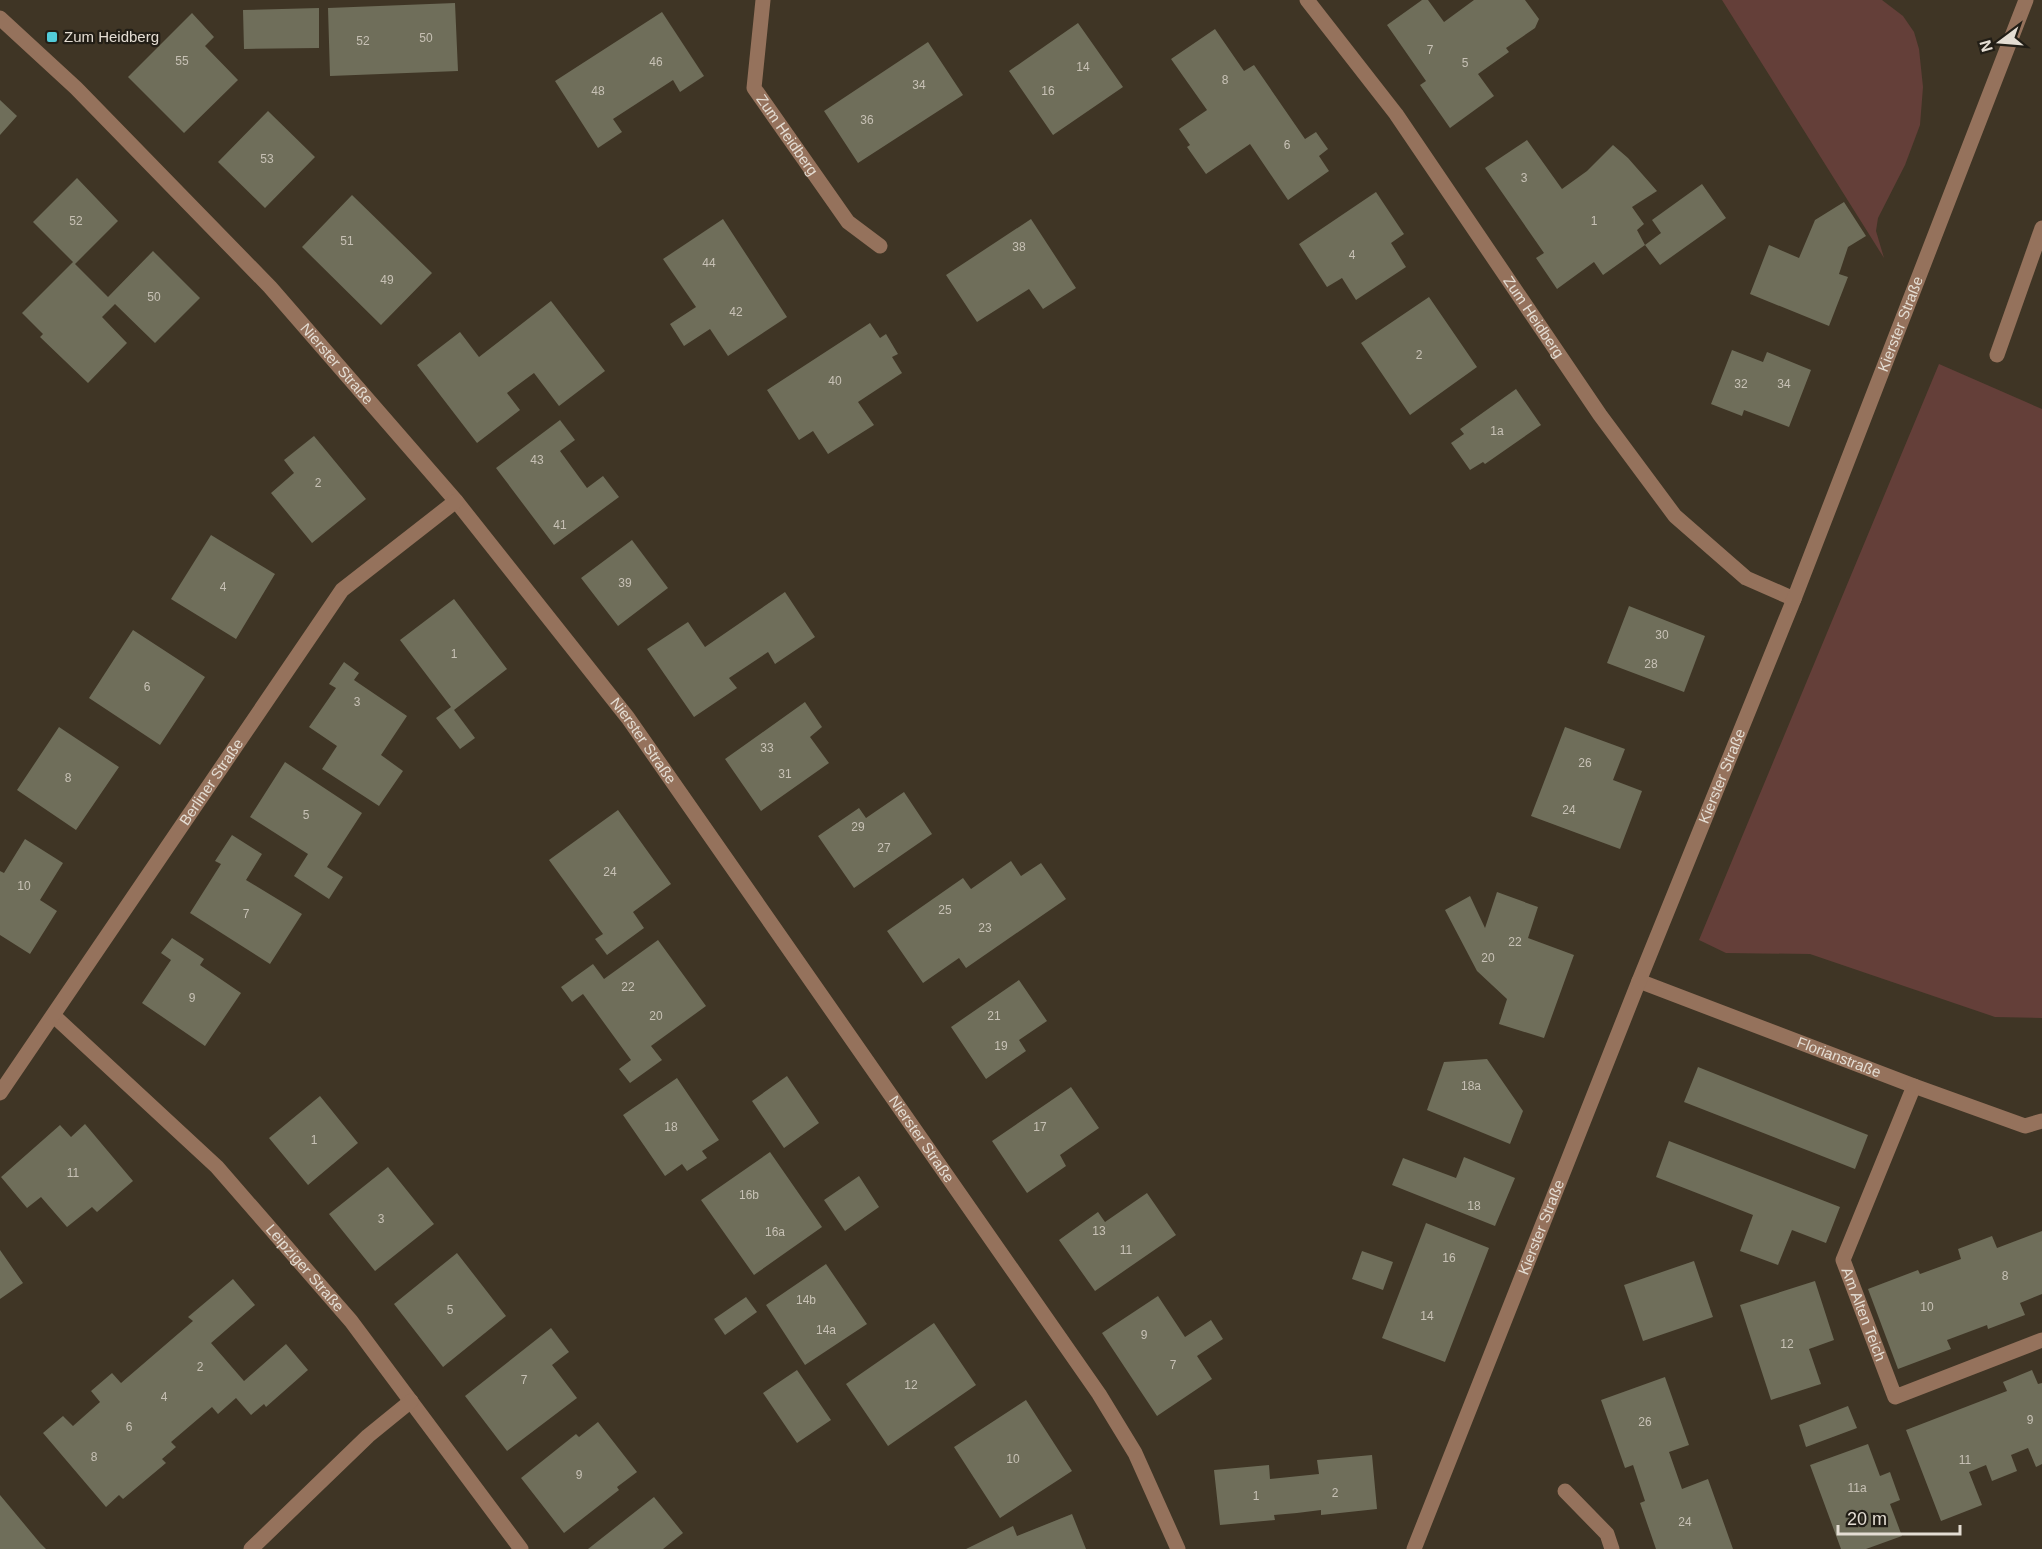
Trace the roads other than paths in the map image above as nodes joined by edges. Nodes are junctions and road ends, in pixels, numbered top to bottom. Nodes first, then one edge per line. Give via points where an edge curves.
1 (763, 0) edge
2 (1307, 0) edge
3 (2026, 0) edge
4 (0, 18) edge
5 (2042, 228) edge
6 (880, 246) dead end
7 (1997, 355) dead end
8 (456, 501) junction
9 (1794, 599) junction
10 (1639, 981) junction
11 (54, 1016) junction
12 (1914, 1086) junction
13 (0, 1093) edge
14 (2042, 1121) edge
15 (2042, 1340) edge
16 (411, 1401) junction
17 (1565, 1491) dead end
18 (252, 1549) edge
19 (521, 1549) edge
20 (1178, 1549) edge
21 (1414, 1549) edge
22 (1612, 1549) edge

1 - 6 street, Zum Heidberg via 754,88 848,222
2 - 9 street, Zum Heidberg via 1396,114 1600,415 1675,516 1746,578
3 - 9 street, Kierster Straße
4 - 8 street, Nierster Straße via 76,88 270,287
5 - 7 street
8 - 11 street, Berliner Straße via 342,590
8 - 20 street, Nierster Straße via 628,718 1052,1323 1135,1453
9 - 10 street, Kierster Straße
10 - 12 street, Florianstraße
10 - 21 street, Kierster Straße
11 - 13 street, Berliner Straße
11 - 16 street, Leipziger Straße via 217,1167 351,1321
12 - 14 street, Florianstraße via 2025,1126
12 - 15 street, Am Alten Teich via 1843,1260 1895,1397
16 - 18 street via 368,1436
16 - 19 street, Leipziger Straße
17 - 22 street via 1607,1534

